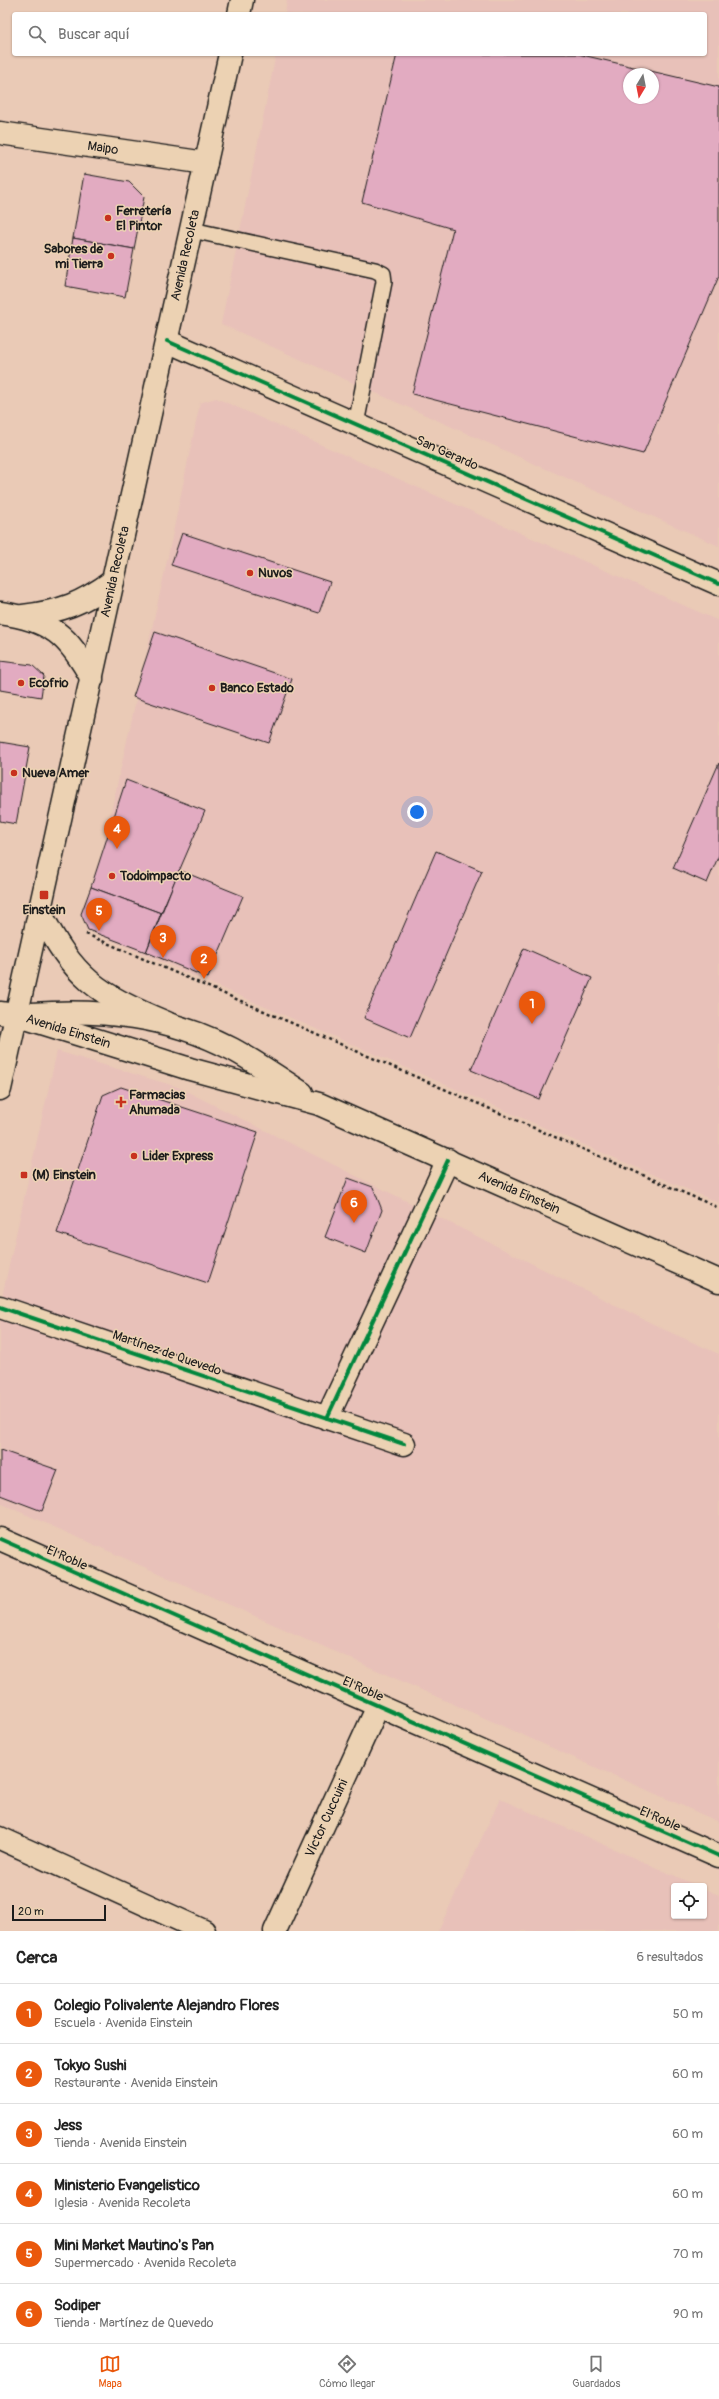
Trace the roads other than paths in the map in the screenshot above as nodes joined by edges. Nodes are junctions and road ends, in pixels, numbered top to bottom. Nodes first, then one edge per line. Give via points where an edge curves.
1 (242, 0) edge
2 (239, 12) edge
3 (230, 56) edge
4 (0, 133) edge
5 (206, 163) junction
6 (192, 230) junction
7 (167, 341) junction
8 (356, 424) junction
9 (113, 581) junction
10 (719, 584) edge
11 (0, 613) edge
12 (22, 616) junction
13 (92, 678) junction
14 (39, 910) junction
15 (8, 1014) edge
16 (167, 1024) junction
17 (0, 1089) edge
18 (319, 1104) junction
19 (448, 1160) junction
20 (719, 1281) edge
21 (0, 1307) edge
22 (328, 1418) junction
23 (404, 1444) dead end
24 (0, 1539) edge
25 (378, 1706) junction
26 (0, 1838) edge
27 (719, 1856) edge
28 (204, 1931) edge
29 (275, 1931) edge

1 - 2 street
3 - 5 street, Avenida Recoleta
4 - 5 street, Maipo
5 - 6 street, Avenida Recoleta
6 - 7 street, Avenida Recoleta
6 - 8 lane via 375,270 383,274 384,282
7 - 8 street, San Gerardo
7 - 9 street, Avenida Recoleta
8 - 10 street, San Gerardo
9 - 12 street via 86,600 55,612
9 - 13 street, Avenida Recoleta
11 - 12 street
12 - 13 street via 52,628 76,650
13 - 14 street, Avenida Recoleta
14 - 15 street, Avenida Recoleta
14 - 16 street via 64,955 89,982 120,1003
15 - 16 street, Avenida Einstein via 86,1011 124,1015
15 - 17 street, Avenida Recoleta
15 - 18 street, Avenida Einstein
16 - 18 street, Avenida Einstein via 232,1049
18 - 19 street, Avenida Einstein
19 - 20 street, Avenida Einstein
19 - 22 street
21 - 22 street, Martínez de Quevedo
22 - 23 street, Martínez de Quevedo
24 - 25 street, El Roble
25 - 27 street, El Roble
25 - 29 street, Víctor Cuccuini
26 - 28 street

